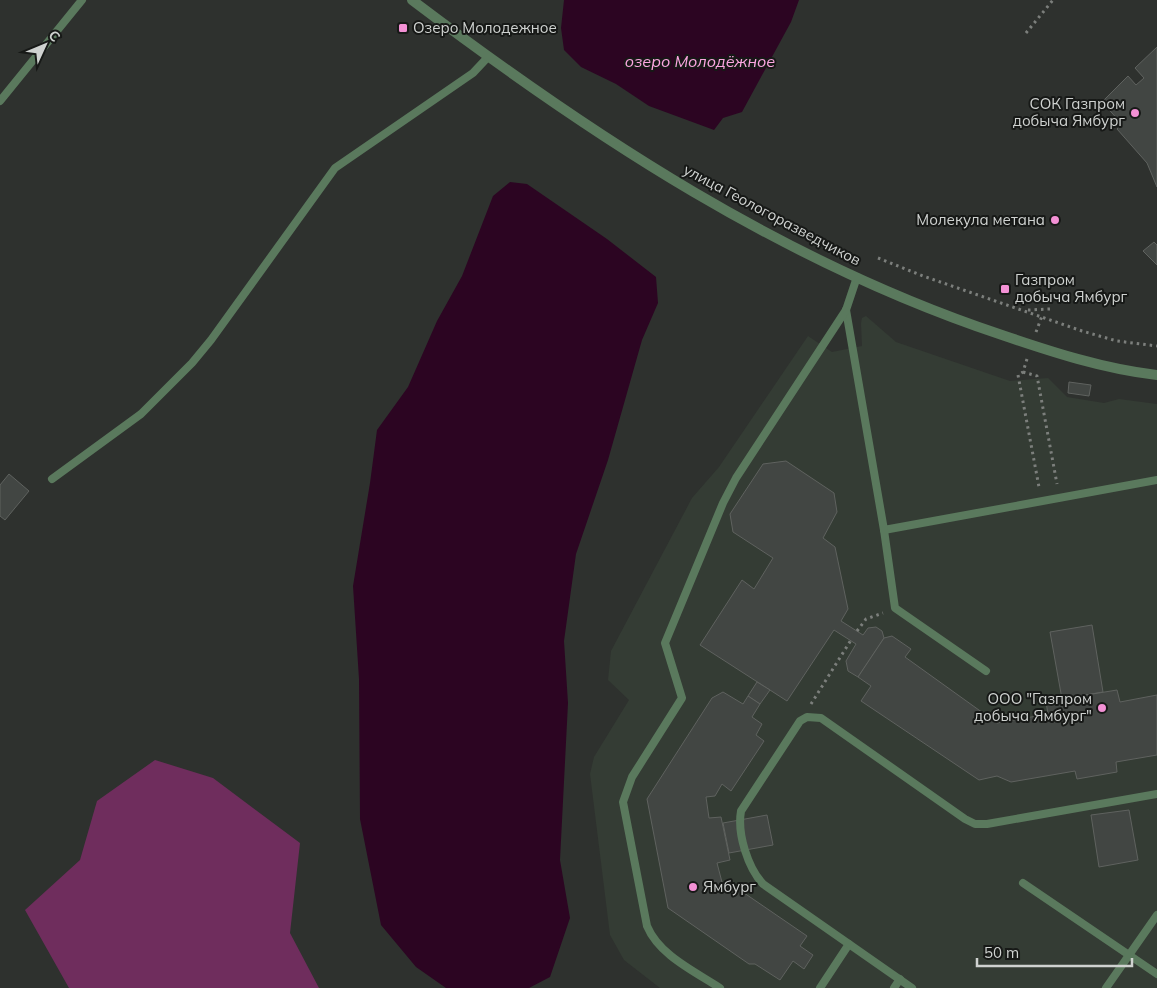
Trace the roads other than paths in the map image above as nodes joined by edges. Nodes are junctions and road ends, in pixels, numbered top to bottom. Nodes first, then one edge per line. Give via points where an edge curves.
1 (82, 0) edge
2 (412, 0) edge
3 (488, 57) junction
4 (0, 101) edge
5 (857, 277) junction
6 (846, 310) junction
7 (1157, 375) edge
8 (52, 480) dead end
9 (1157, 480) edge
10 (884, 530) junction
11 (986, 671) dead end
12 (1157, 794) edge
13 (1023, 883) dead end
14 (1157, 915) edge
15 (849, 944) junction
16 (1129, 956) junction
17 (1157, 974) edge
18 (900, 979) junction
19 (720, 988) edge
20 (820, 988) edge
21 (894, 988) edge
22 (912, 988) edge
23 (1106, 988) edge

1 - 4 lane
2 - 3 street, улица Геологоразведчиков
3 - 5 street, улица Геологоразведчиков via 670,179
3 - 8 lane via 473,73 335,168 192,363 141,414
5 - 6 lane
5 - 7 street, улица Геологоразведчиков via 922,306 1032,345 1086,361
6 - 10 lane
6 - 19 lane via 723,503 665,643 682,698 632,776 623,802 652,938 662,949
9 - 10 lane
10 - 11 lane via 895,608
12 - 15 lane via 975,824 821,718 807,717 800,721 741,811 740,820 754,874
13 - 16 lane
14 - 16 lane
15 - 18 lane
15 - 20 lane
16 - 17 lane
16 - 23 lane
18 - 21 lane
18 - 22 lane

